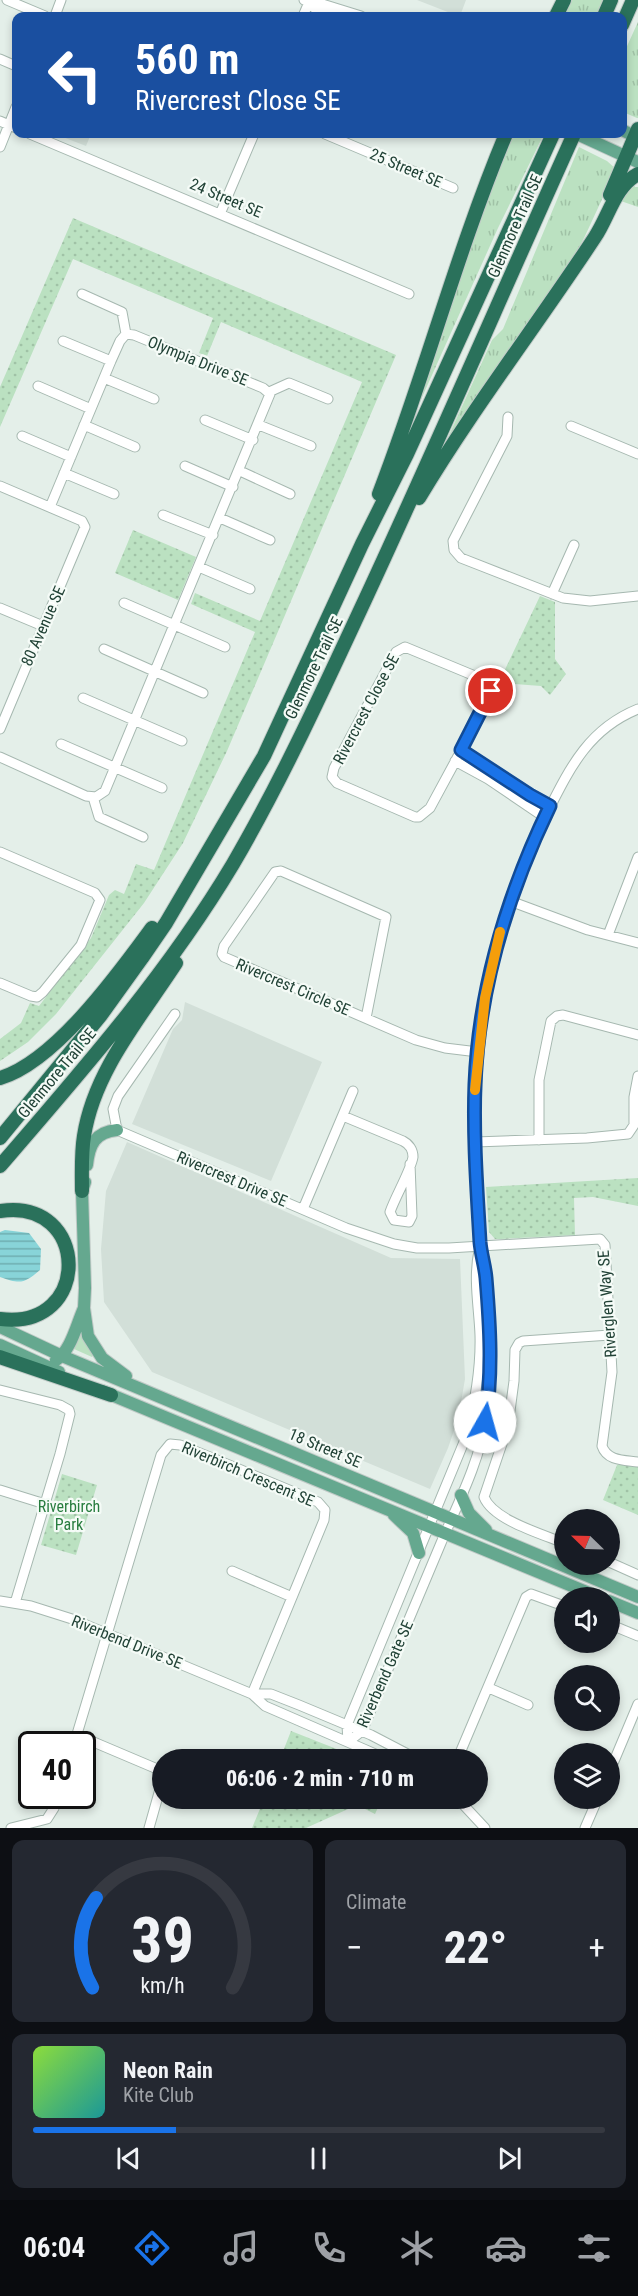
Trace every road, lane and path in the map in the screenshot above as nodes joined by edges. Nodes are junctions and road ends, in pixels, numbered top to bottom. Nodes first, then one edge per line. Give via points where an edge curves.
1 (7, 0) edge
2 (333, 0) edge
3 (307, 1) edge
4 (345, 10) junction
5 (36, 12) edge
6 (321, 12) edge
7 (350, 12) edge
8 (9, 124) edge
9 (633, 133) edge
10 (40, 138) edge
11 (252, 138) edge
12 (334, 138) edge
13 (503, 138) edge
14 (551, 138) edge
15 (574, 138) edge
16 (585, 138) edge
17 (0, 147) edge
18 (632, 159) edge
19 (638, 174) edge
20 (453, 188) dead end
21 (220, 214) junction
22 (579, 259) junction
23 (82, 294) dead end
24 (409, 294) dead end
25 (126, 334) junction
26 (63, 341) dead end
27 (111, 362) junction
28 (104, 378) junction
29 (38, 387) dead end
30 (269, 392) junction
31 (154, 399) dead end
32 (328, 399) dead end
33 (91, 408) junction
34 (508, 417) dead end
35 (205, 420) dead end
36 (259, 424) junction
37 (84, 425) junction
38 (571, 426) dead end
39 (22, 436) dead end
40 (253, 440) junction
41 (311, 446) dead end
42 (135, 447) dead end
43 (638, 454) edge
44 (71, 457) junction
45 (184, 466) dead end
46 (240, 471) junction
47 (64, 473) junction
48 (0, 486) edge
49 (233, 487) junction
50 (114, 494) dead end
51 (290, 494) dead end
52 (50, 507) junction
53 (163, 515) dead end
54 (220, 518) junction
55 (213, 535) junction
56 (270, 540) dead end
57 (362, 544) junction
58 (574, 545) dead end
59 (386, 554) junction
60 (199, 567) junction
61 (250, 589) dead end
62 (552, 594) junction
63 (638, 596) edge
64 (124, 603) dead end
65 (0, 608) edge
66 (44, 626) junction
67 (175, 626) junction
68 (225, 647) dead end
69 (104, 649) dead end
70 (155, 673) junction
71 (203, 693) dead end
72 (83, 698) dead end
73 (638, 709) edge
74 (135, 720) junction
75 (0, 729) edge
76 (182, 741) dead end
77 (61, 744) dead end
78 (461, 750) junction
79 (0, 758) edge
80 (455, 761) junction
81 (115, 768) junction
82 (162, 788) dead end
83 (93, 797) junction
84 (550, 806) junction
85 (544, 817) junction
86 (143, 837) dead end
87 (210, 848) junction
88 (0, 852) edge
89 (638, 856) edge
90 (232, 865) junction
91 (510, 901) junction
92 (608, 935) junction
93 (638, 943) edge
94 (0, 983) edge
95 (175, 1014) dead end
96 (366, 1018) junction
97 (638, 1035) edge
98 (478, 1052) junction
99 (638, 1077) edge
100 (0, 1078) edge
101 (352, 1091) dead end
102 (343, 1116) junction
103 (117, 1130) junction
104 (0, 1138) edge
105 (539, 1140) junction
106 (475, 1142) junction
107 (410, 1164) junction
108 (0, 1166) edge
109 (82, 1191) junction
110 (303, 1209) junction
111 (0, 1211) edge
112 (480, 1246) junction
113 (84, 1308) junction
114 (0, 1319) edge
115 (0, 1327) edge
116 (610, 1335) junction
117 (0, 1346) edge
118 (62, 1356) junction
119 (0, 1357) edge
120 (28, 1358) junction
121 (0, 1390) edge
122 (148, 1391) junction
123 (111, 1395) junction
124 (638, 1462) edge
125 (0, 1490) edge
126 (461, 1495) junction
127 (45, 1504) junction
128 (384, 1507) junction
129 (436, 1512) junction
130 (451, 1519) junction
131 (430, 1526) junction
132 (446, 1532) junction
133 (491, 1536) junction
134 (554, 1539) edge
135 (419, 1553) junction
136 (620, 1568) edge
137 (232, 1571) dead end
138 (638, 1575) edge
139 (575, 1587) edge
140 (292, 1597) junction
141 (638, 1597) edge
142 (0, 1601) edge
143 (554, 1602) edge
144 (15, 1603) junction
145 (620, 1606) edge
146 (638, 1613) edge
147 (620, 1629) edge
148 (107, 1633) junction
149 (638, 1636) edge
150 (489, 1688) junction
151 (252, 1694) junction
152 (638, 1704) edge
153 (528, 1705) dead end
154 (347, 1725) junction
155 (78, 1731) edge
156 (362, 1731) junction
157 (348, 1742) junction
158 (96, 1747) edge
159 (620, 1747) edge
160 (364, 1749) edge
161 (397, 1749) edge
162 (463, 1749) edge
163 (152, 1767) edge
164 (53, 1809) edge
165 (154, 1809) edge
166 (467, 1809) edge
167 (593, 1809) edge
168 (11, 1828) edge
169 (149, 1828) edge
170 (485, 1828) edge
171 (585, 1828) edge

1 - 5 street
2 - 4 street
3 - 4 street
3 - 6 street
4 - 7 street
8 - 17 street
9 - 18 highway
10 - 21 street, 24 Street SE
11 - 21 street
12 - 20 street, 25 Street SE
13 - 57 highway
14 - 57 highway, Glenmore Trail SE
15 - 59 highway, Glenmore Trail SE
16 - 18 main road
18 - 22 highway
19 - 22 highway via 620,190
21 - 24 street, 24 Street SE
22 - 59 highway via 450,447
23 - 25 street, Olympia Drive SE via 122,312
25 - 27 street, Olympia Drive SE
25 - 30 street, Olympia Drive SE
26 - 27 street
27 - 28 street, Olympia Drive SE
28 - 31 street
28 - 33 street, Olympia Drive SE
29 - 33 street
30 - 32 street, Olympia Drive SE via 290,383
30 - 36 street, Olympia Drive SE
33 - 37 street, Olympia Drive SE
34 - 62 street via 507,436 456,536 454,550 461,558
35 - 40 street
36 - 40 street, Olympia Drive SE
36 - 41 street
37 - 42 street
37 - 44 street, Olympia Drive SE
38 - 43 street
39 - 44 street
40 - 46 street, Olympia Drive SE
44 - 47 street, Olympia Drive SE
45 - 49 street
46 - 49 street, Olympia Drive SE
46 - 51 street
47 - 50 street
47 - 52 street, Olympia Drive SE
48 - 52 street
49 - 54 street, Olympia Drive SE
52 - 66 street, 80 Avenue SE via 84,524 84,532
53 - 55 street
54 - 55 street, Olympia Drive SE
54 - 56 street
55 - 60 street, Olympia Drive SE
57 - 87 highway, Glenmore Trail SE via 264,756
58 - 62 street
59 - 90 highway, Glenmore Trail SE via 281,773
60 - 61 street
60 - 67 street, Olympia Drive SE
62 - 63 street via 581,601
64 - 67 street
65 - 66 street
66 - 75 street, 80 Avenue SE
67 - 68 street
67 - 70 street, Olympia Drive SE
69 - 70 street
70 - 71 street
70 - 74 street, Olympia Drive SE
72 - 74 street
73 - 84 street via 614,721 590,741
74 - 76 street
74 - 81 street, Olympia Drive SE
77 - 81 street
78 - 80 street, Rivercrest Close SE
78 - 80 street, Rivercrest Close SE via 490,697 491,684 401,647 332,777 337,783 419,817 430,808
78 - 84 street
79 - 83 street
80 - 85 street
81 - 82 street
81 - 83 street, Olympia Drive SE via 105,791
83 - 86 street via 99,817
84 - 85 street
85 - 91 street
87 - 100 highway via 135,951 86,1010 30,1063
87 - 104 highway, Glenmore Trail SE via 166,923 108,1006
88 - 94 street via 99,897 81,945 43,992 31,996
89 - 92 street
90 - 108 highway, Glenmore Trail SE via 138,1000
90 - 109 highway via 205,920 100,1083 84,1137
91 - 92 street
91 - 98 street via 488,976
92 - 93 street
95 - 103 street via 118,1096 113,1109
96 - 96 street, Rivercrest Circle SE via 222,954 275,872 281,871 386,917
96 - 98 street, Rivercrest Circle SE via 434,1046
97 - 105 street via 563,1015 550,1021 539,1080
98 - 106 street
99 - 105 street via 634,1125 628,1134
101 - 102 street
102 - 107 street via 408,1144
102 - 110 street
103 - 109 main road via 99,1134 91,1144
103 - 110 street, Rivercrest Drive SE
105 - 106 street
106 - 112 street
107 - 107 street via 390,1212 394,1220 406,1223 412,1216
109 - 113 main road
110 - 112 street, Rivercrest Drive SE via 394,1244 429,1248
111 - 114 highway via 27,1211 54,1226 68,1250 69,1263 63,1292 48,1309 27,1318
112 - 116 street, Riverglen Way SE via 600,1239 605,1245
112 - 126 street, Riverbend Gate SE via 486,1276 489,1400 477,1454
112 - 129 street, Riverbend Gate SE via 480,1372 476,1398 463,1448
113 - 118 main road
113 - 122 main road via 88,1336 99,1354
115 - 118 main road, 18 Street SE
116 - 124 street, Riverglen Way SE via 612,1372 602,1446 605,1454 613,1458
116 - 134 street via 523,1341 515,1350 508,1426 484,1497 488,1506 504,1518
117 - 120 main road, 18 Street SE
118 - 120 main road via 52,1360
118 - 122 main road, 18 Street SE
119 - 123 highway
120 - 123 main road, 18 Street SE
121 - 127 street via 69,1410
122 - 129 main road, 18 Street SE
123 - 128 main road, 18 Street SE
125 - 127 street
126 - 130 street, Riverbend Gate SE
126 - 133 main road via 469,1513
127 - 144 street
128 - 131 main road, 18 Street SE
128 - 135 main road via 413,1533
129 - 130 main road, 18 Street SE
129 - 131 street, Riverbend Gate SE
130 - 132 street, Riverbend Gate SE
130 - 133 main road, 18 Street SE
131 - 132 main road, 18 Street SE
131 - 135 street, Riverbend Gate SE
132 - 139 main road, 18 Street SE
132 - 156 street, Riverbend Gate SE
133 - 141 main road, 18 Street SE
135 - 154 street, Riverbend Gate SE
136 - 138 street
137 - 140 street
140 - 148 street, Riverbirch Crescent SE via 324,1520 322,1505 170,1444 161,1455
140 - 151 street, Riverbirch Crescent SE
142 - 144 street, Riverbend Drive SE
143 - 150 street via 531,1594 526,1597
144 - 148 street, Riverbend Drive SE via 47,1610
145 - 146 main road
147 - 149 street
148 - 151 street, Riverbend Drive SE
148 - 155 street
150 - 153 street
150 - 162 street
151 - 154 street, Riverbend Drive SE via 271,1694
151 - 157 street, Riverbend Drive SE via 265,1706
152 - 159 street
154 - 156 street, Riverbend Drive SE
154 - 157 street, Riverbend Gate SE
156 - 157 street, Riverbend Gate SE
156 - 161 street, Riverbend Drive SE
157 - 160 street, Riverbend Drive SE
158 - 163 street
164 - 168 street via 47,1819
165 - 169 street
166 - 170 street
167 - 171 street

